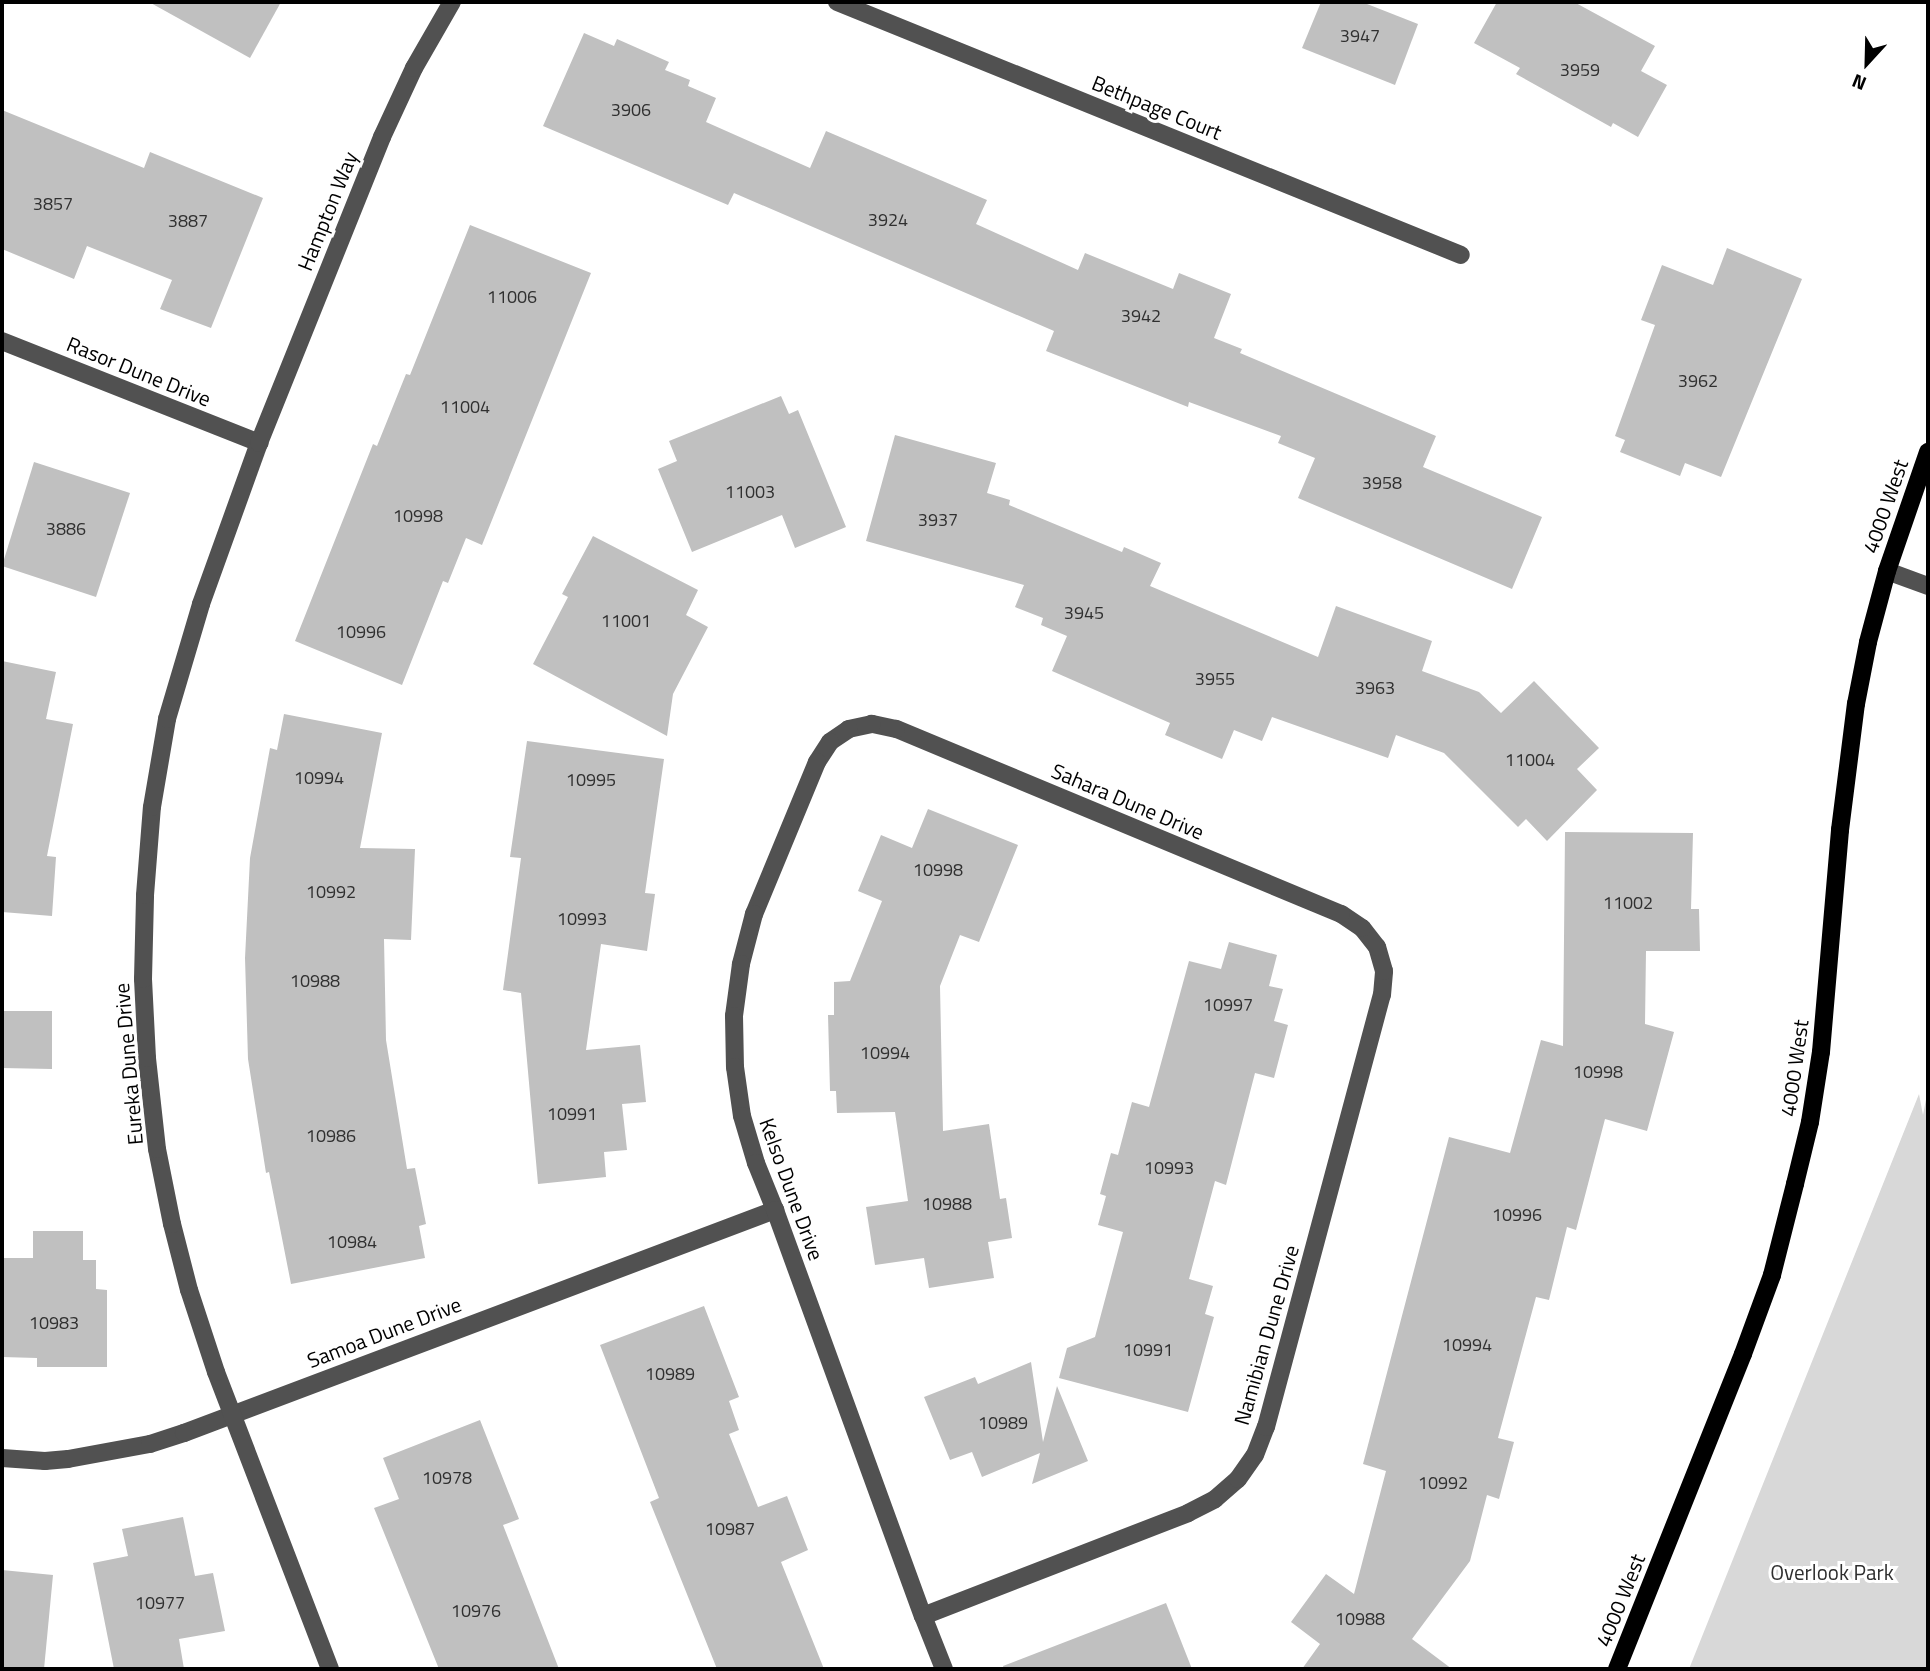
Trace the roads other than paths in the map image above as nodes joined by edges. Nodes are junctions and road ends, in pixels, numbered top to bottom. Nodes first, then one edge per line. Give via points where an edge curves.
1 (452, 2) edge
2 (837, 2) edge
3 (1461, 255) dead end
4 (2, 341) edge
5 (259, 443) junction
6 (1928, 452) edge
7 (1922, 486) edge
8 (1887, 570) junction
9 (1928, 586) edge
10 (849, 729) joint
11 (1377, 947) joint
12 (775, 1210) junction
13 (232, 1415) junction
14 (2, 1458) edge
15 (923, 1616) junction
16 (330, 1669) edge
17 (944, 1669) edge
18 (1617, 1669) edge

1 - 5 street, Hampton Way via 391,114
2 - 3 street, Bethpage Court
4 - 5 street, Rasor Dune Drive
5 - 13 street, Eureka Dune Drive via 201,604 167,719 152,807 145,895 145,1019 157,1149 189,1290
6 - 7 main road, 4000 West
7 - 8 main road, 4000 West
8 - 9 street
8 - 18 main road, 4000 West via 1856,704 1821,1052 1795,1184 1772,1275
10 - 11 street, Sahara Dune Drive via 872,724 908,734 1341,914 1362,928
10 - 12 street, Kelso Dune Drive via 830,742 817,762 754,915 741,964 734,1016 735,1067 742,1116
11 - 15 street, Namibian Dune Drive via 1384,971 1382,995 1255,1455 1238,1479 1215,1499 1188,1513
12 - 13 street, Samoa Dune Drive
12 - 15 street, Kelso Dune Drive
13 - 14 street, Samoa Dune Drive via 150,1444 45,1461
13 - 16 street, Eureka Dune Drive
15 - 17 street, Kelso Dune Drive

